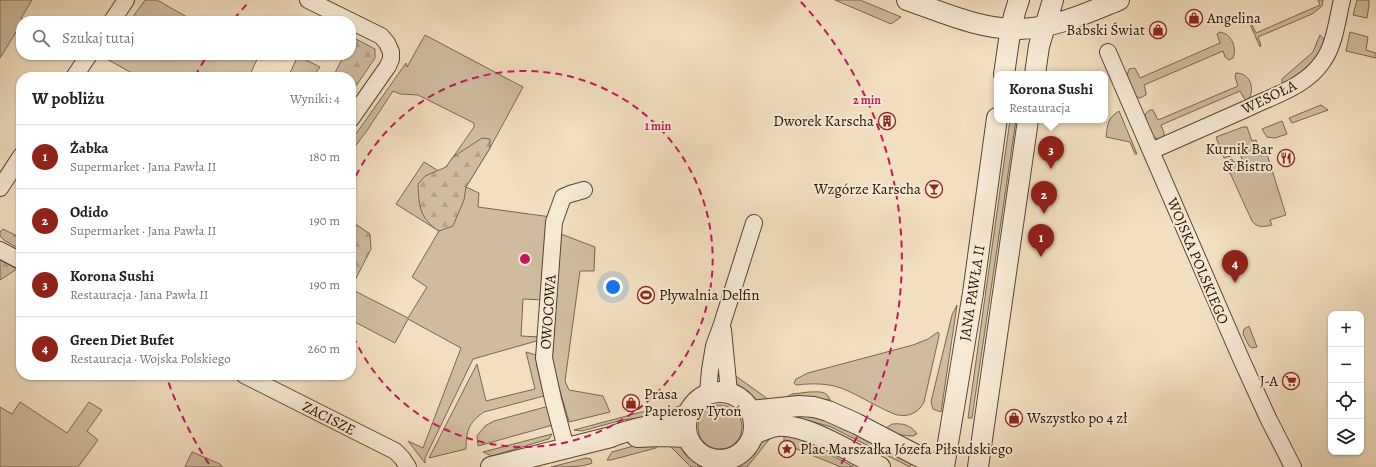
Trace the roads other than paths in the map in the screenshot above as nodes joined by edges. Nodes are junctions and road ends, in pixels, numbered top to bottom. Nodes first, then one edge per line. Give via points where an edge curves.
1 (126, 0) edge
2 (308, 0) edge
3 (907, 0) edge
4 (1019, 0) edge
5 (1053, 0) edge
6 (1119, 0) edge
7 (1342, 0) edge
8 (115, 16) edge
9 (340, 16) edge
10 (356, 24) edge
11 (1027, 28) junction
12 (1108, 52) dead end
13 (86, 60) edge
14 (1006, 71) edge
15 (1035, 71) edge
16 (77, 72) edge
17 (356, 112) edge
18 (996, 123) edge
19 (1028, 123) edge
20 (1151, 151) junction
21 (16, 164) edge
22 (0, 188) edge
23 (584, 190) dead end
24 (754, 223) dead end
25 (0, 250) edge
26 (16, 258) edge
27 (722, 324) junction
28 (254, 380) edge
29 (729, 392) junction
30 (708, 393) junction
31 (751, 410) junction
32 (687, 414) junction
33 (754, 434) junction
34 (611, 437) junction
35 (687, 438) junction
36 (566, 448) junction
37 (709, 463) edge
38 (731, 463) edge
39 (408, 467) edge
40 (491, 467) edge
41 (880, 467) edge
42 (938, 467) edge
43 (944, 467) edge
44 (978, 467) edge
45 (1292, 467) edge

1 - 8 street
2 - 9 street
3 - 11 street via 965,20 992,26
4 - 11 street via 1013,15
5 - 11 street
6 - 11 street via 1079,16
7 - 20 street, WESOŁA via 1329,51 1311,74 1288,90
10 - 17 street via 381,36 390,49 391,59
11 - 14 street
11 - 15 street via 1037,53
12 - 20 street, WOJSKA POLSKIEGO
13 - 16 street
18 - 43 street, JANA PAWŁA II via 973,293
19 - 44 street, JANA PAWŁA II
20 - 45 street, WOJSKA POLSKIEGO
21 - 22 street
23 - 36 street, OWOCOWA via 563,197 554,222 545,342 545,366
24 - 27 street
25 - 26 street
27 - 29 street
27 - 30 street via 714,346
28 - 39 street, ZACISZE via 395,451
29 - 30 street
29 - 31 street via 746,402
30 - 32 street via 698,399
31 - 33 street
31 - 42 street via 799,406 828,411
32 - 34 street via 672,421 641,427
32 - 35 street
33 - 38 street via 749,445
33 - 41 street via 778,426 798,427
34 - 35 street
34 - 36 street
35 - 37 street
36 - 40 street
37 - 38 street via 720,460

